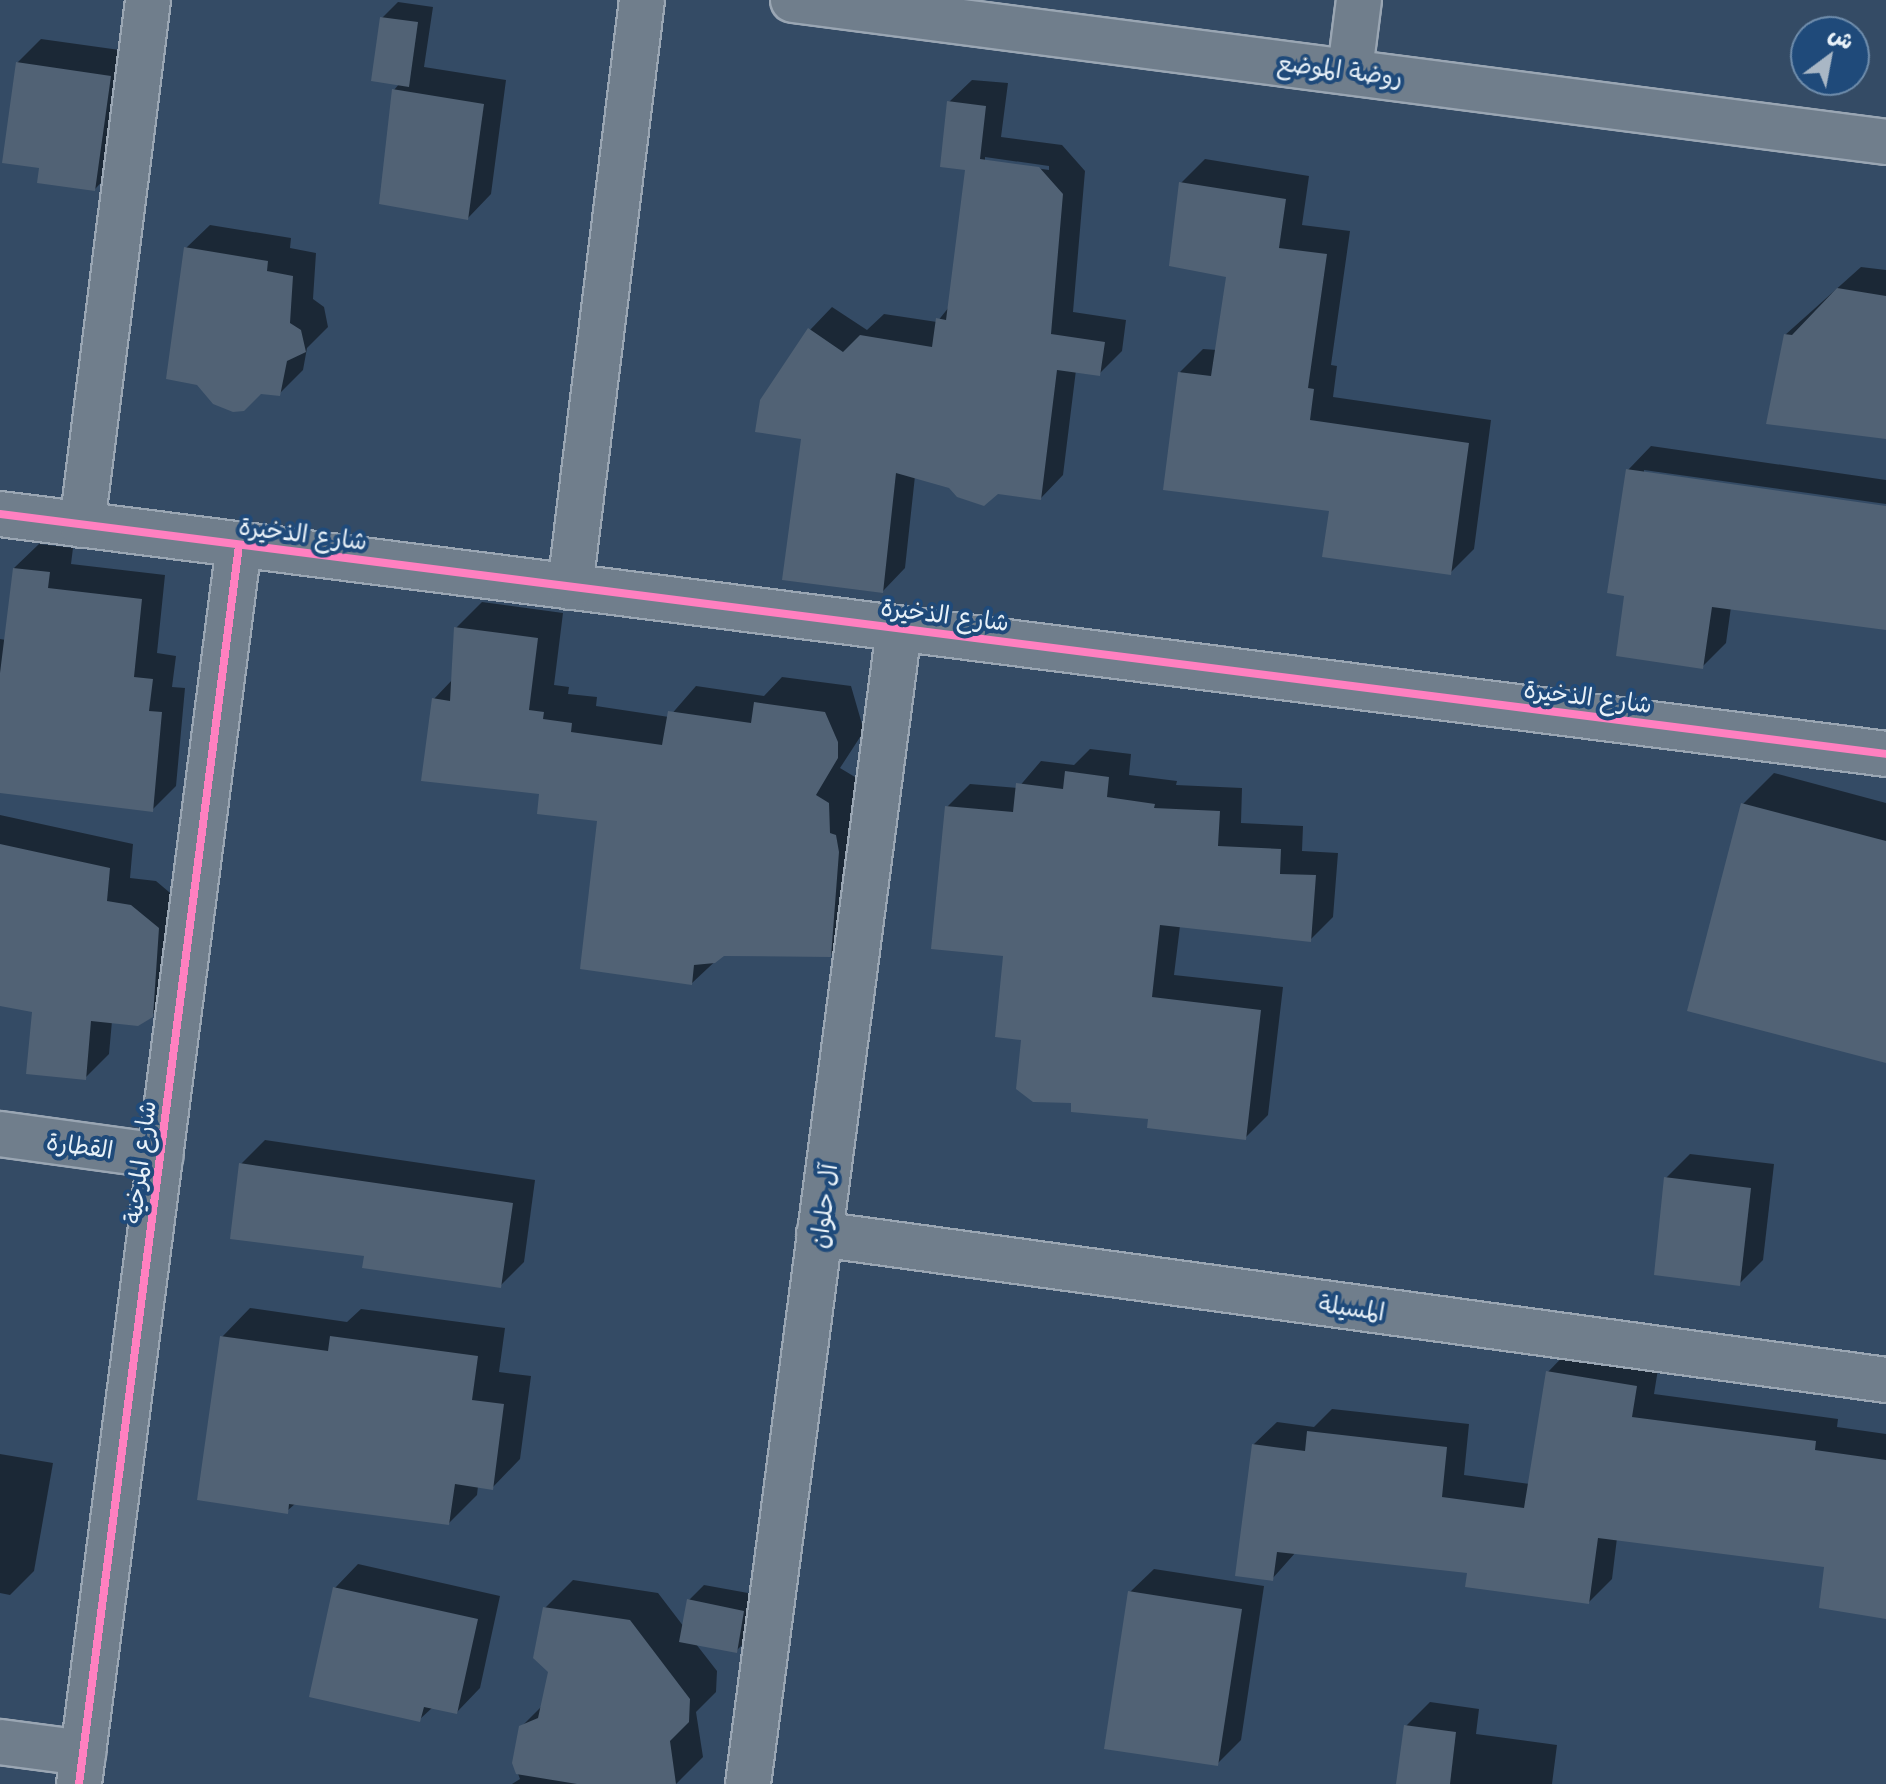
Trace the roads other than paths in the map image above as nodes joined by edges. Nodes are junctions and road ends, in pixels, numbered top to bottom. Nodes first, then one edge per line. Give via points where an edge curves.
1 (148, 0) edge
2 (642, 0) edge
3 (793, 0) edge
4 (1359, 0) edge
5 (1350, 70) junction
6 (1886, 142) edge
7 (0, 514) edge
8 (82, 525) junction
9 (239, 545) junction
10 (570, 587) junction
11 (899, 629) junction
12 (1886, 754) edge
13 (0, 1134) edge
14 (160, 1156) junction
15 (819, 1234) junction
16 (1886, 1380) edge
17 (0, 1742) edge
18 (81, 1768) edge
19 (748, 1784) edge

1 - 8 street
2 - 10 street
3 - 5 street, روضة الموضع
4 - 5 street
5 - 6 street, روضة الموضع
7 - 8 street, شارع الذخيرة
8 - 9 street, شارع الذخيرة
9 - 10 street, شارع الذخيرة
9 - 14 street, شارع المرخية
10 - 11 street, شارع الذخيرة
11 - 12 street, شارع الذخيرة
11 - 15 street, آل حلوان
13 - 14 street, القطارة
14 - 18 street, شارع المرخية
15 - 16 street, المسيلة
15 - 19 street, آل حلوان
17 - 18 street

